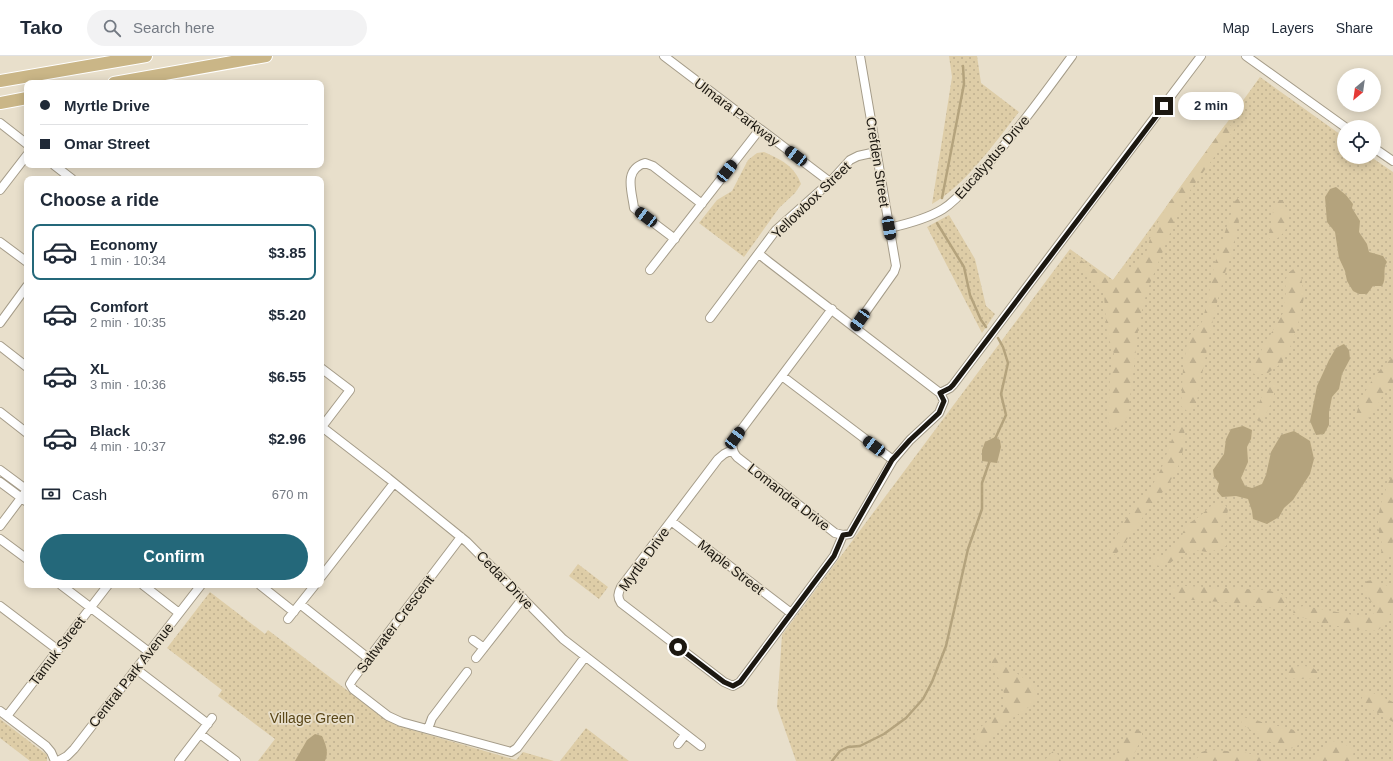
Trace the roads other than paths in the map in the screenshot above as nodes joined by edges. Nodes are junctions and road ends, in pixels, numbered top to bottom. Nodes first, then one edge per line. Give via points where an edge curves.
1 (146, 56) edge
2 (266, 56) edge
3 (664, 56) edge
4 (860, 56) edge
5 (1072, 56) edge
6 (1201, 56) edge
7 (1246, 56) edge
8 (134, 57) edge
9 (131, 80) edge
10 (0, 81) edge
11 (24, 99) edge
12 (0, 103) edge
13 (1337, 121) edge
14 (0, 123) edge
15 (760, 129) junction
16 (24, 142) edge
17 (876, 152) junction
18 (1381, 153) edge
19 (24, 159) edge
20 (1393, 161) edge
21 (58, 168) edge
22 (68, 176) edge
23 (830, 182) junction
24 (0, 190) edge
25 (702, 204) junction
26 (889, 228) junction
27 (674, 239) junction
28 (0, 242) edge
29 (759, 254) junction
30 (24, 260) edge
31 (650, 270) dead end
32 (24, 290) edge
33 (832, 310) junction
34 (710, 318) dead end
35 (0, 322) edge
36 (855, 327) junction
37 (0, 346) edge
38 (24, 365) edge
39 (324, 370) edge
40 (782, 376) junction
41 (940, 393) junction
42 (0, 412) edge
43 (324, 424) edge
44 (324, 430) edge
45 (24, 431) edge
46 (732, 450) junction
47 (892, 460) junction
48 (0, 470) edge
49 (0, 482) edge
50 (394, 483) junction
51 (24, 488) edge
52 (24, 500) edge
53 (671, 521) junction
54 (0, 526) edge
55 (843, 535) junction
56 (461, 537) junction
57 (0, 538) edge
58 (24, 557) edge
59 (324, 573) edge
60 (65, 588) edge
61 (106, 588) edge
62 (147, 588) edge
63 (198, 588) edge
64 (264, 588) edge
65 (312, 588) edge
66 (523, 598) junction
67 (300, 604) junction
68 (0, 606) edge
69 (90, 608) junction
70 (294, 612) junction
71 (180, 613) junction
72 (791, 613) junction
73 (288, 620) dead end
74 (473, 640) dead end
75 (484, 648) junction
76 (58, 650) junction
77 (150, 652) junction
78 (368, 658) junction
79 (476, 658) dead end
80 (585, 658) junction
81 (136, 669) junction
82 (467, 672) dead end
83 (0, 711) edge
84 (7, 716) junction
85 (428, 729) junction
86 (200, 734) junction
87 (685, 734) junction
88 (678, 744) dead end
89 (701, 746) dead end
90 (57, 761) edge
91 (180, 761) edge
92 (236, 761) edge

1 - 8 main road
2 - 9 main road
3 - 15 street, Ulmara Parkway
4 - 17 street, Crefden Street
5 - 26 street, Eucalyptus Drive via 1025,120 958,197 923,219
6 - 41 street via 953,385
7 - 13 street
8 - 10 main road
11 - 12 main road
14 - 16 street
15 - 23 street, Ulmara Parkway
15 - 25 street
17 - 23 street, Yellowbox Street via 850,160
17 - 26 street, Crefden Street
18 - 20 street
19 - 24 street
21 - 22 street
23 - 29 street, Yellowbox Street via 776,230
25 - 27 street
25 - 27 street via 653,166 645,163 633,170 630,178 634,208
26 - 36 street, Crefden Street via 896,266 894,272
27 - 31 street
28 - 30 street
29 - 33 street
29 - 34 street, Yellowbox Street
32 - 35 street
33 - 36 street
33 - 40 street
36 - 41 street
37 - 38 street
39 - 43 street via 350,390
40 - 46 street via 735,438
40 - 47 street
41 - 47 street, Lomandra Drive via 944,401 939,413
42 - 45 street
44 - 50 street, Cedar Drive
46 - 53 street, Myrtle Drive via 718,459
46 - 55 street, Lomandra Drive via 737,457 829,528
47 - 55 street, Lomandra Drive via 854,528 850,534
48 - 51 street
49 - 52 street
50 - 56 street, Cedar Drive
50 - 59 street
52 - 54 street
53 - 72 street, Maple Street
53 - 72 street, Myrtle Drive via 621,587 618,598 621,603 724,682 733,686 740,682
55 - 72 street, Myrtle Drive via 834,556
56 - 66 street, Cedar Drive
56 - 78 street, Saltwater Crescent
57 - 58 street
60 - 69 street
61 - 69 street, Tamuk Street
62 - 71 street
63 - 71 street, Central Park Avenue
64 - 70 street
65 - 67 street
66 - 75 street
66 - 80 street, Cedar Drive via 563,640
67 - 70 street
67 - 78 street
68 - 76 street
69 - 76 street, Tamuk Street
69 - 77 street
70 - 73 street
71 - 77 street, Central Park Avenue
74 - 75 street
75 - 79 street
76 - 84 street, Tamuk Street
77 - 81 street, Central Park Avenue
78 - 85 street, Saltwater Crescent via 350,684 353,689 388,716
80 - 85 street, Saltwater Crescent via 517,748 511,752
80 - 87 street, Cedar Drive
81 - 86 street via 210,721
81 - 90 street, Central Park Avenue via 74,749
82 - 85 street via 432,718
83 - 84 street
84 - 90 street via 46,746
86 - 91 street
86 - 92 street
87 - 88 street
87 - 89 street, Cedar Drive

